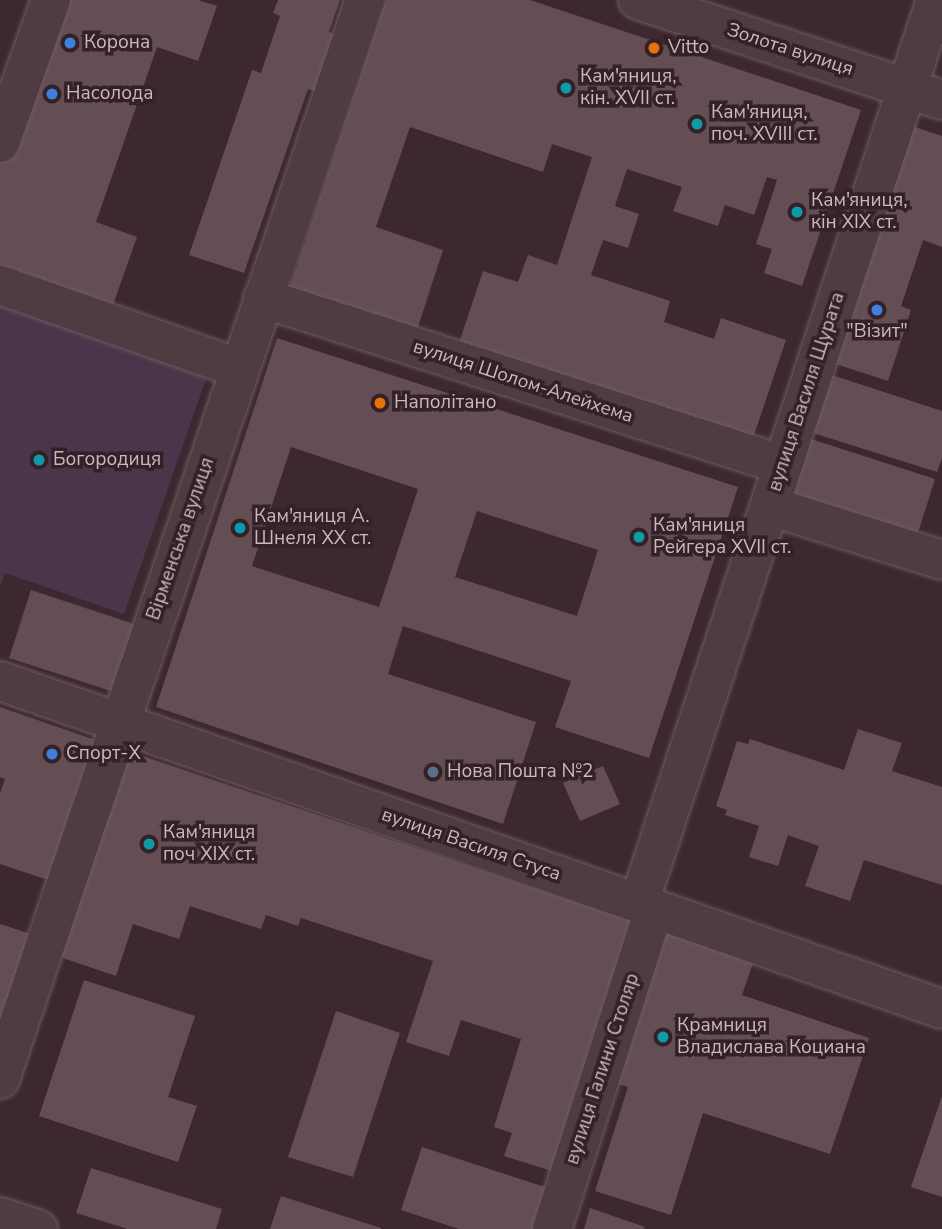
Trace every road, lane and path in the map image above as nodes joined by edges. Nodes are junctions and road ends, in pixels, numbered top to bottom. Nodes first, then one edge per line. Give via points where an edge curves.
1 (51, 0) edge
2 (365, 0) edge
3 (638, 0) edge
4 (936, 0) edge
5 (924, 94) edge
6 (0, 143) edge
7 (0, 285) edge
8 (263, 298) junction
9 (239, 368) junction
10 (783, 465) junction
11 (770, 506) junction
12 (942, 560) edge
13 (0, 681) edge
14 (119, 722) junction
15 (647, 906) junction
16 (942, 1009) edge
17 (0, 1079) edge
18 (0, 1217) edge
19 (38, 1229) edge
20 (552, 1229) edge

1 - 6 street
2 - 8 street, Вірменська вулиця
3 - 5 street, Золота вулиця
4 - 5 street, вулиця Василя Щурата
5 - 10 street, вулиця Василя Щурата
7 - 9 street
8 - 9 street, Вірменська вулиця
8 - 10 street, вулиця Шолом-Алейхема
9 - 14 street, Вірменська вулиця
10 - 11 street, вулиця Василя Щурата
11 - 12 street
11 - 15 street, вулиця Василя Щурата
13 - 14 street, вулиця Василя Стуса
14 - 15 street, вулиця Василя Стуса
14 - 17 street, Вірменська вулиця
15 - 16 street, вулиця Василя Стуса
15 - 20 street, вулиця Галини Столяр
18 - 19 street

